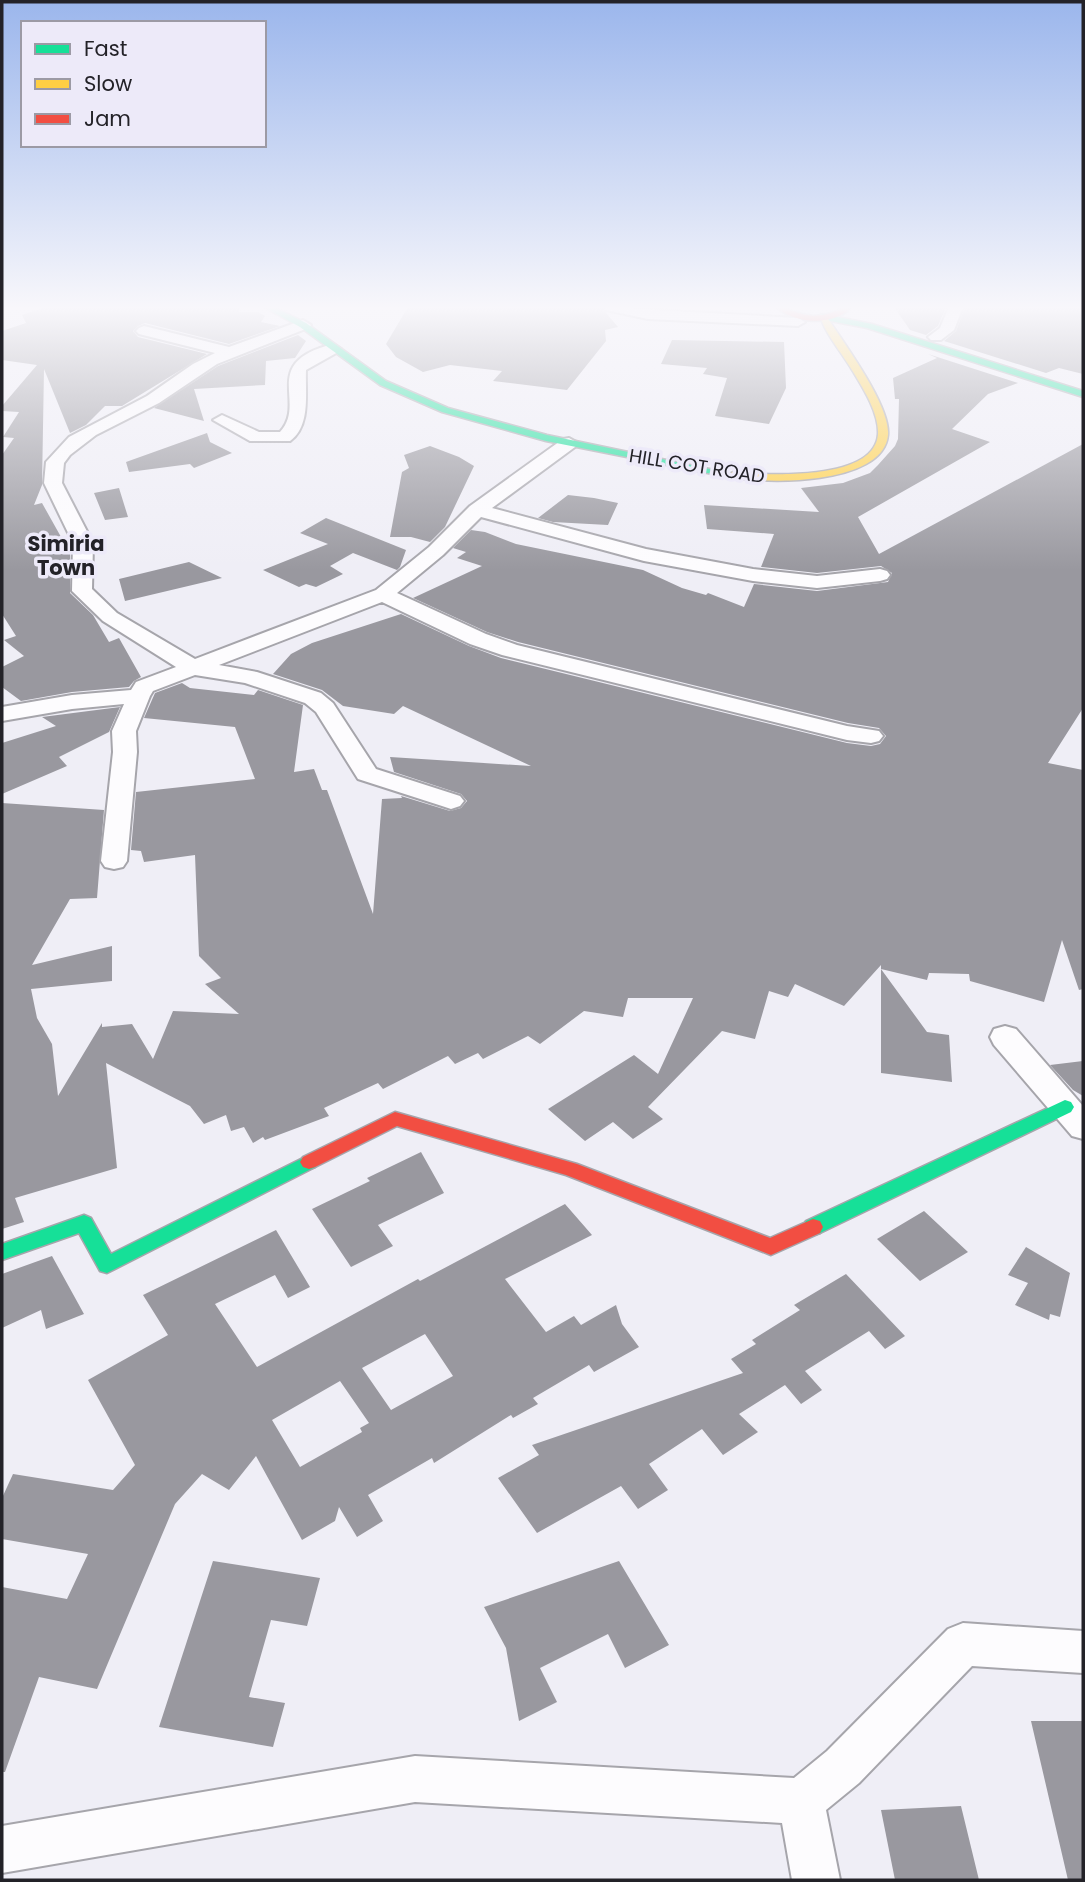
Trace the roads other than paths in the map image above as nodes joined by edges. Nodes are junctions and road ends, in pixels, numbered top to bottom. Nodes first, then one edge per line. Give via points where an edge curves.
1 (158, 395) edge
2 (297, 395) edge
3 (410, 395) edge
4 (439, 395) edge
5 (868, 395) edge
6 (222, 420) dead end
7 (569, 443) junction
8 (857, 447) dead end
9 (477, 510) junction
10 (880, 575) dead end
11 (383, 594) junction
12 (194, 668) junction
13 (139, 696) junction
14 (2, 714) edge
15 (871, 736) dead end
16 (451, 801) dead end
17 (114, 861) dead end
18 (1005, 1037) dead end
19 (1074, 1117) edge
20 (2, 1252) edge
21 (1083, 1652) edge
22 (801, 1801) junction
23 (2, 1850) edge
24 (816, 1880) edge

1 - 12 street via 97,426 68,448 56,461 53,484 83,544 82,591 110,617
2 - 6 street via 296,416 291,432 284,437 256,437
3 - 7 main road, HILL COT ROAD via 490,424
4 - 8 main road, HILL COT ROAD via 518,421 749,467 809,465
5 - 7 main road, HILL COT ROAD via 884,438 873,456 833,473 803,478 756,478
7 - 9 street
9 - 10 street via 644,555 753,575 817,582
9 - 11 street
11 - 12 street
11 - 15 street via 510,650
12 - 13 street via 144,687
12 - 16 street via 249,677 313,698 325,708 367,774
13 - 14 street
13 - 17 street via 124,731
18 - 19 street
19 - 20 main road via 771,1247 570,1169 395,1119 107,1265 84,1223
21 - 22 street via 963,1644 843,1767
22 - 23 street via 415,1779
22 - 24 street

